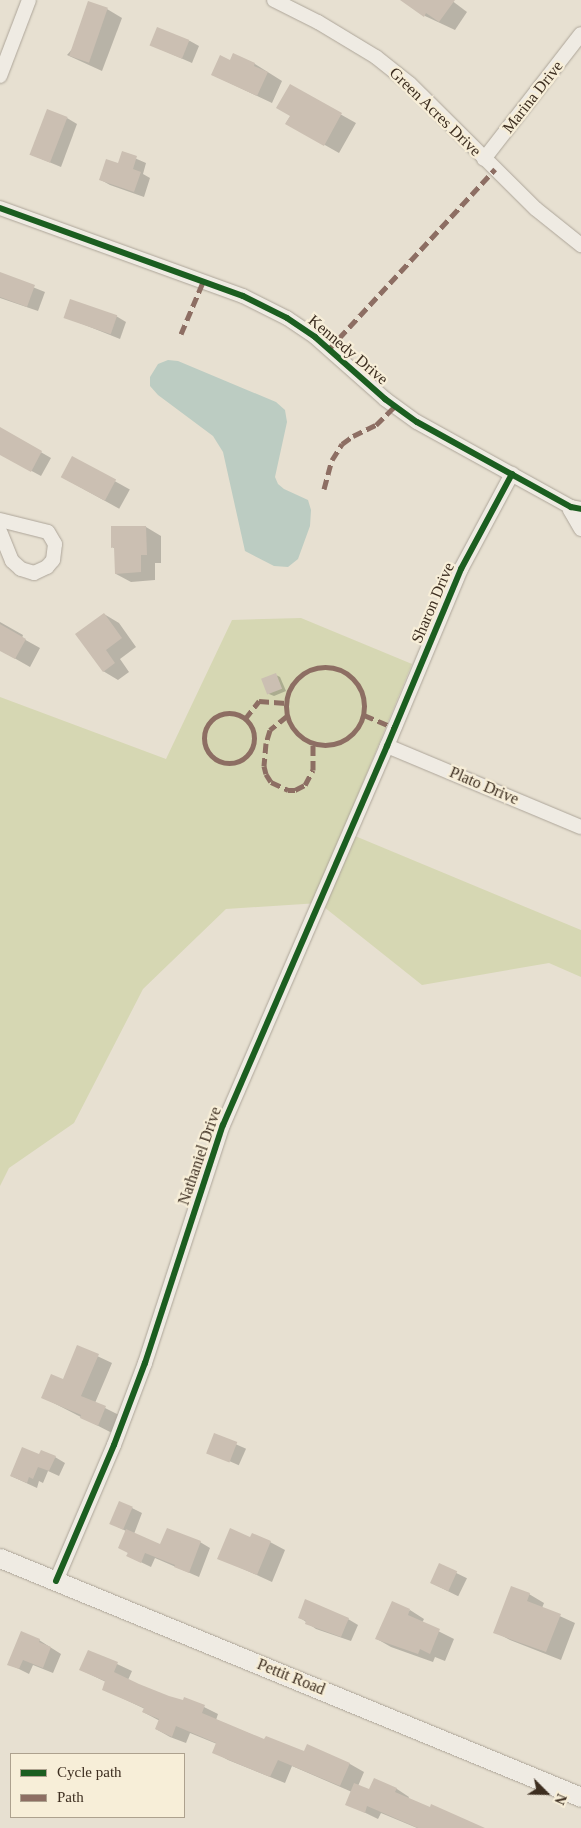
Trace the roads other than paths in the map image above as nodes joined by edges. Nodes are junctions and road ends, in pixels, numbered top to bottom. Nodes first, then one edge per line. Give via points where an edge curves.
1 (29, 0) edge
2 (274, 0) edge
3 (581, 34) edge
4 (0, 76) edge
5 (484, 159) junction
6 (0, 208) edge
7 (581, 245) edge
8 (512, 474) junction
9 (576, 508) edge
10 (0, 520) edge
11 (581, 528) edge
12 (0, 532) edge
13 (387, 746) junction
14 (581, 827) edge
15 (0, 1558) edge
16 (56, 1581) junction
17 (581, 1797) edge

1 - 4 street
2 - 5 street, Green Acres Drive via 376,57 410,84
3 - 5 street, Marina Drive
5 - 7 street, Green Acres Drive via 536,209
6 - 8 street, Kennedy Drive via 243,296 287,318 315,337 385,399 417,422
8 - 9 street, Kennedy Drive
8 - 13 street, Sharon Drive via 461,569
9 - 11 street, Kennedy Drive via 570,510
10 - 12 street via 48,532 55,544 54,560 34,573 21,569 12,561
13 - 14 street, Plato Drive
13 - 16 street, Nathaniel Drive via 223,1126 145,1363
15 - 16 street, Pettit Road
16 - 17 street, Pettit Road

